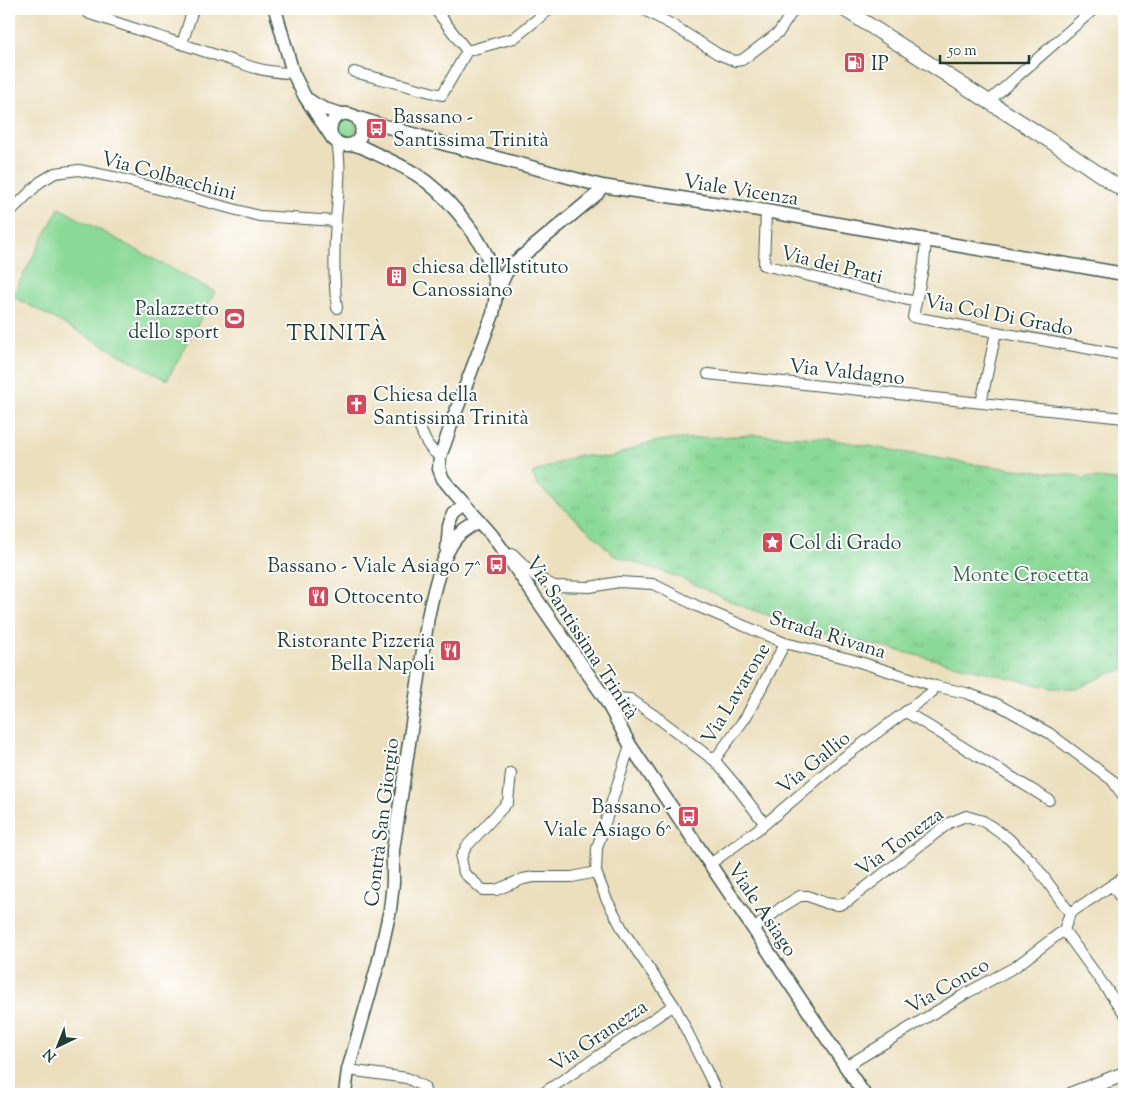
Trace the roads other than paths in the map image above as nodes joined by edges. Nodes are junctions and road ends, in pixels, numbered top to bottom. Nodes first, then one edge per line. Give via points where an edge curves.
1 (83, 9) edge
2 (193, 9) edge
3 (275, 9) edge
4 (435, 9) edge
5 (550, 9) edge
6 (643, 9) edge
7 (794, 9) edge
8 (844, 9) edge
9 (1094, 9) edge
10 (182, 44) junction
11 (468, 51) junction
12 (354, 72) dead end
13 (293, 73) junction
14 (305, 97) junction
15 (988, 102) junction
16 (342, 114) junction
17 (357, 118) junction
18 (342, 142) junction
19 (602, 186) junction
20 (1124, 191) edge
21 (766, 211) junction
22 (9, 213) edge
23 (336, 222) junction
24 (926, 240) junction
25 (485, 251) junction
26 (514, 262) junction
27 (1124, 274) edge
28 (496, 295) junction
29 (916, 302) junction
30 (337, 308) dead end
31 (996, 332) junction
32 (1124, 355) edge
33 (708, 374) dead end
34 (981, 403) junction
35 (1124, 418) edge
36 (419, 426) dead end
37 (440, 456) junction
38 (465, 505) junction
39 (480, 521) junction
40 (446, 553) junction
41 (507, 556) junction
42 (785, 643) junction
43 (935, 686) junction
44 (604, 697) junction
45 (906, 712) junction
46 (630, 745) junction
47 (715, 761) junction
48 (511, 773) dead end
49 (1124, 797) edge
50 (1049, 800) dead end
51 (765, 824) junction
52 (710, 864) junction
53 (596, 872) junction
54 (1124, 877) edge
55 (1112, 885) junction
56 (1124, 903) edge
57 (1070, 913) junction
58 (754, 929) junction
59 (1064, 930) junction
60 (674, 1005) junction
61 (1124, 1013) edge
62 (845, 1067) junction
63 (348, 1070) junction
64 (1124, 1074) edge
65 (345, 1094) edge
66 (426, 1094) edge
67 (542, 1094) edge
68 (718, 1094) edge
69 (864, 1094) edge
70 (1072, 1094) edge

1 - 10 street
2 - 10 street
3 - 13 street
4 - 11 street
5 - 11 street via 514,38
6 - 7 street via 718,54 735,60 742,60 779,32
8 - 15 main road
9 - 15 street
10 - 13 street via 258,70
11 - 12 street via 442,95
13 - 14 street
14 - 16 street via 316,105
14 - 18 street
15 - 20 main road
16 - 17 street
16 - 18 street via 331,124
17 - 18 street via 362,132 357,142
17 - 19 street, Viale Vicenza via 441,144
18 - 23 street
18 - 25 street via 374,153 425,181 455,209
19 - 21 street, Viale Vicenza
19 - 26 street, Via Santissima Trinità via 597,194
21 - 24 street, Viale Vicenza
21 - 29 street, Via dei Prati via 764,265
22 - 23 street, Via Colbacchini via 40,182 55,173 79,170 259,216
23 - 30 street via 334,278
24 - 27 street, Viale Vicenza
24 - 29 street, Via Col Di Grado
25 - 26 street via 499,265
25 - 28 street
26 - 28 street, Via Santissima Trinità
28 - 37 street, Via Santissima Trinità via 486,336
29 - 31 street, Via Col Di Grado via 913,317
31 - 32 street, Via Col Di Grado
31 - 34 street
33 - 34 street, Via Valdagno
34 - 35 street, Via Valdagno
36 - 37 street via 429,448
37 - 38 street, Via Santissima Trinità via 438,469 443,479
38 - 39 street, Via Santissima Trinità
38 - 40 street, Contrà San Giorgio via 454,514 449,526
39 - 40 street, Contrà San Giorgio via 461,534
39 - 41 street, Via Santissima Trinità
40 - 63 street, Contrà San Giorgio via 428,617 393,850 390,910
41 - 42 street, Strada Rivana via 513,554 535,576 554,586 590,587 619,582 653,584
41 - 44 street, Via Santissima Trinità
42 - 43 street, Strada Rivana via 850,659
42 - 47 street, Via Lavarone via 746,717
43 - 45 street, Via Gallio
43 - 49 street, Strada Rivana via 966,692 997,704 1050,733 1112,780
44 - 46 street, Via Santissima Trinità
44 - 47 street, Via Lavarone via 630,699
45 - 50 street
45 - 51 street, Via Gallio via 843,758
46 - 52 street, Viale Asiago
46 - 53 street, Via Santissima Trinità via 597,848
47 - 51 street, Via Lavarone
48 - 53 street via 508,802 466,846 460,858 464,873 483,890 496,890 522,879 572,877
51 - 52 street, Via Gallio
52 - 58 street, Viale Asiago
53 - 60 street, Via Santissima Trinità via 624,932
54 - 55 street
55 - 56 street
55 - 57 street
57 - 58 street, Via Tonezza via 1032,861 1008,838 983,821 966,816 949,823 839,906 800,896
57 - 59 street
58 - 62 street, Viale Asiago
59 - 61 street
59 - 62 street, Via Conco via 1015,967
60 - 67 street, Via Granezza
60 - 68 street, Via Santissima Trinità
62 - 69 street, Viale Asiago
63 - 65 street, Contrà San Giorgio
63 - 66 street via 408,1078 424,1087
64 - 70 main road

